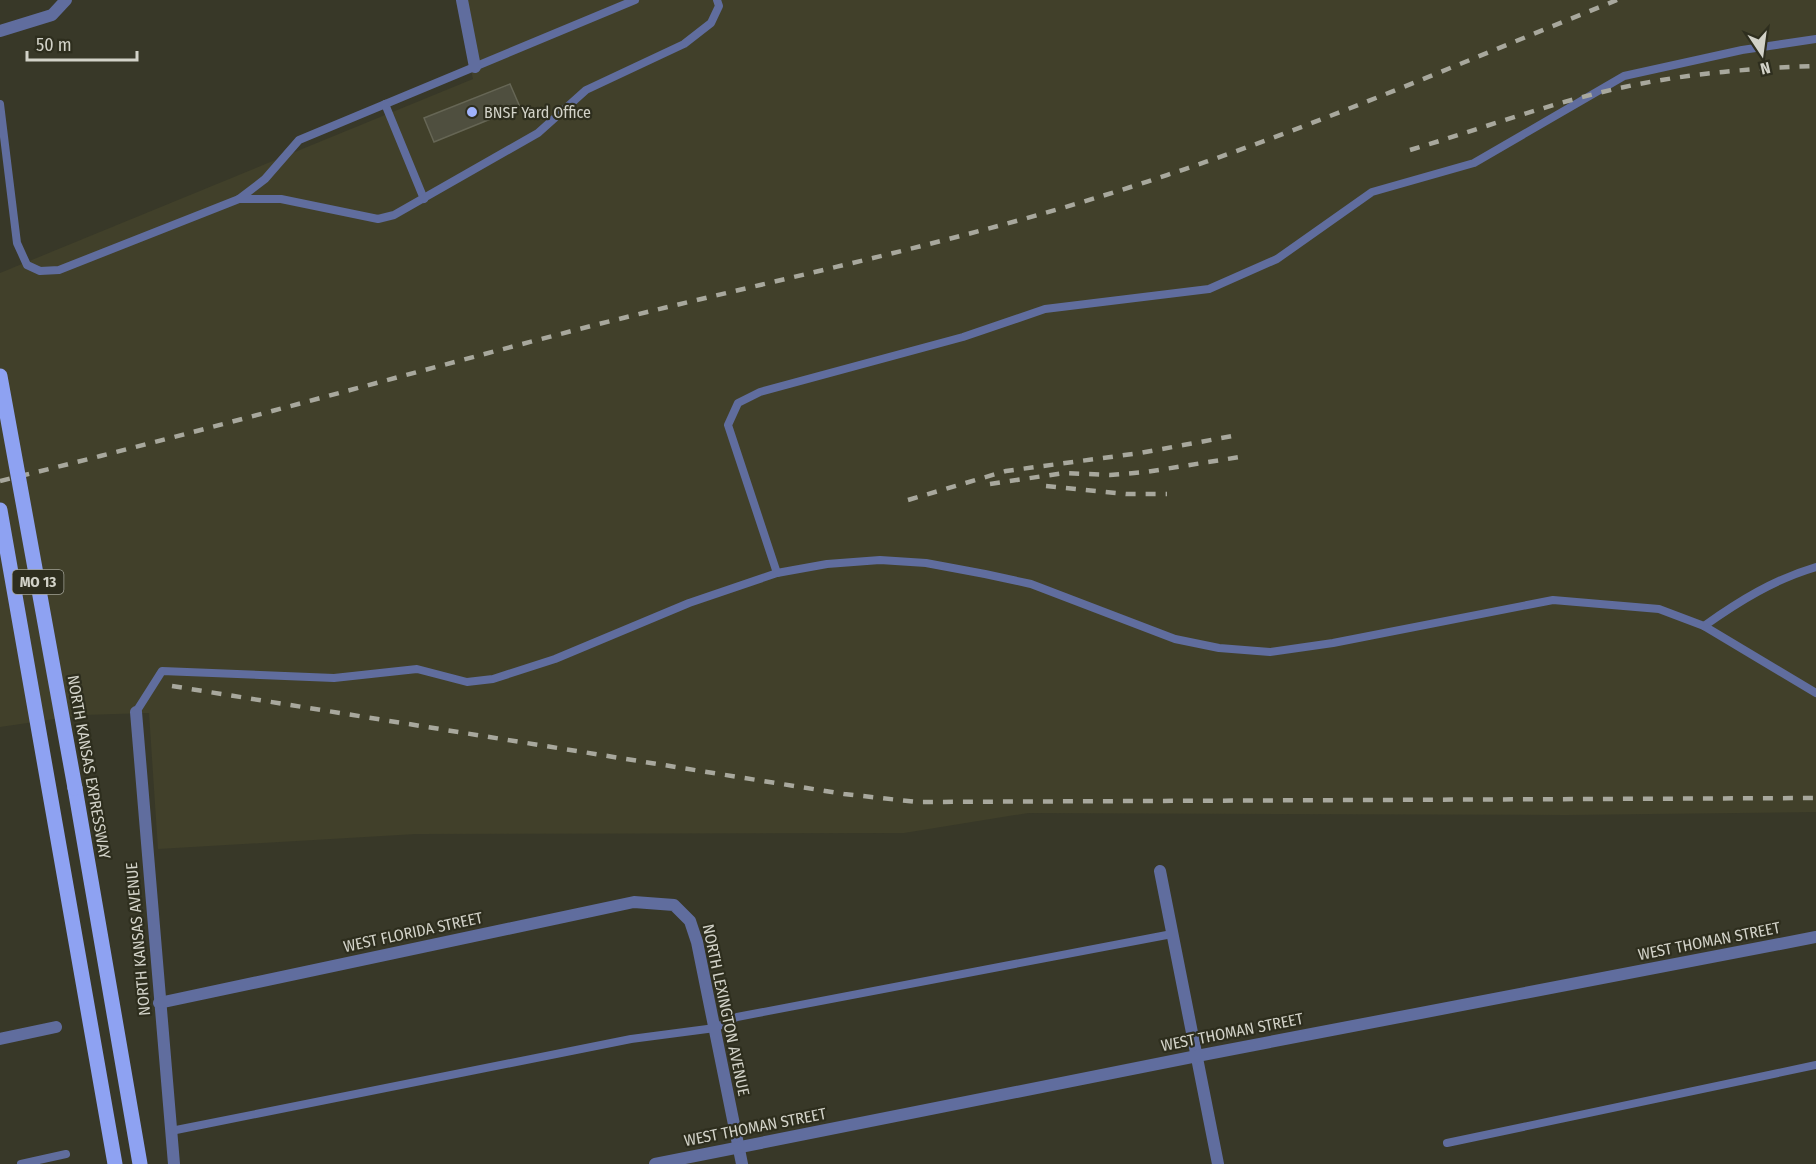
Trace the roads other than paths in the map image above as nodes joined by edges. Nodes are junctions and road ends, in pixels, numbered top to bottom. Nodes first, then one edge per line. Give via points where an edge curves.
1 (66, 0) edge
2 (462, 0) edge
3 (635, 0) edge
4 (717, 0) edge
5 (0, 31) edge
6 (1816, 39) edge
7 (476, 67) junction
8 (0, 104) edge
9 (385, 104) junction
10 (424, 198) junction
11 (239, 199) junction
12 (0, 376) edge
13 (0, 510) edge
14 (1816, 567) edge
15 (777, 573) junction
16 (1704, 626) junction
17 (1816, 693) edge
18 (136, 712) joint
19 (1160, 871) dead end
20 (674, 905) joint
21 (1172, 934) junction
22 (1816, 937) edge
23 (159, 1003) junction
24 (56, 1027) dead end
25 (715, 1028) junction
26 (0, 1040) edge
27 (1197, 1056) junction
28 (1816, 1065) edge
29 (171, 1131) junction
30 (1447, 1143) dead end
31 (738, 1148) junction
32 (66, 1154) dead end
33 (21, 1164) edge
34 (115, 1164) edge
35 (140, 1164) edge
36 (174, 1164) edge
37 (655, 1164) edge
38 (742, 1164) edge
39 (1218, 1164) edge

1 - 5 street via 52,15
2 - 7 street
3 - 7 lane
4 - 10 lane via 719,6 711,23 684,44 586,90 538,133
6 - 15 lane via 1742,50 1624,76 1474,163 1372,192 1277,259 1209,289 1045,309 963,337 753,396 738,404 728,425
7 - 9 lane
8 - 11 lane via 17,243 27,265 40,271 59,270
9 - 10 lane
9 - 11 lane via 299,140 265,178
10 - 11 lane via 394,215 378,219 282,199
12 - 35 main road, NORTH KANSAS EXPRESSWAY / MO 13, bridge
13 - 34 main road, MO 13
14 - 16 lane via 1741,600
15 - 16 lane via 880,560 926,563 1031,584 1176,639 1219,648 1270,652 1333,644 1553,600 1659,609
15 - 18 lane via 493,679 467,682 417,669 333,678 162,671
16 - 17 lane
18 - 23 street, NORTH KANSAS AVENUE
19 - 21 street
20 - 23 street, WEST FLORIDA STREET via 634,902
20 - 25 street, NORTH LEXINGTON AVENUE via 690,921
21 - 25 lane via 737,1017
21 - 27 street
22 - 27 street, WEST THOMAN STREET
23 - 29 street, NORTH KANSAS AVENUE
24 - 26 street
25 - 29 lane via 631,1039
25 - 31 street, NORTH LEXINGTON AVENUE
27 - 31 street, WEST THOMAN STREET
27 - 39 street
28 - 30 lane
29 - 36 street, NORTH KANSAS AVENUE
31 - 37 street, WEST THOMAN STREET
31 - 38 street, NORTH LEXINGTON AVENUE
32 - 33 lane

